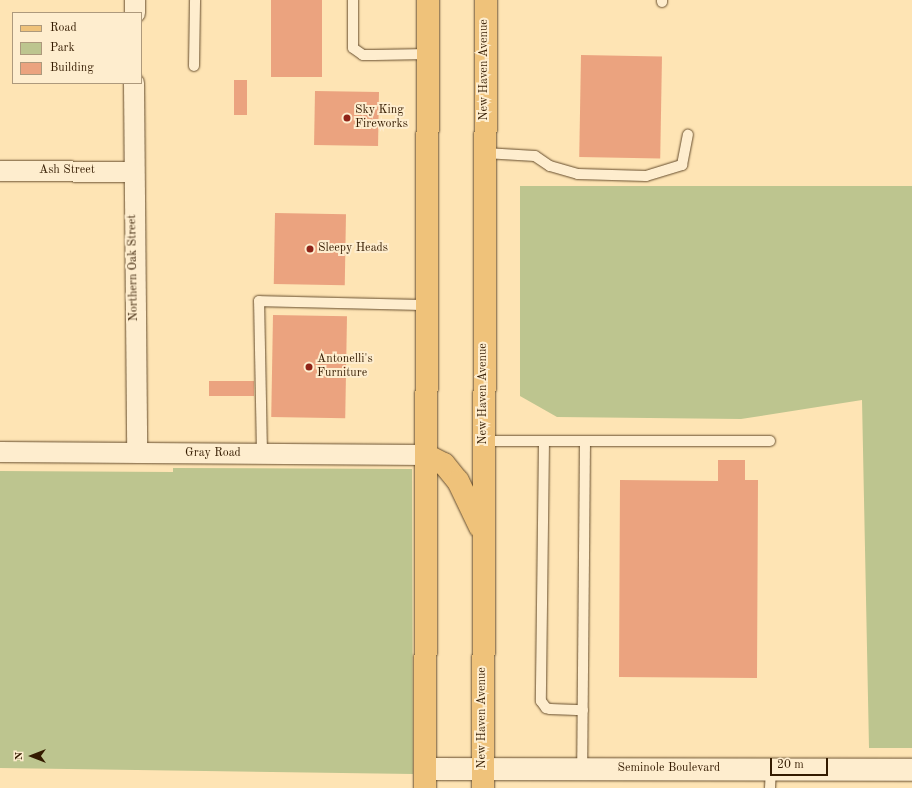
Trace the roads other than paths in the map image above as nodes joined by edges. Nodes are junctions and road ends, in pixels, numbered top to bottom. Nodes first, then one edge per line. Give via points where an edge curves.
1 (135, 0) edge
2 (195, 0) edge
3 (353, 0) edge
4 (428, 0) edge
5 (486, 0) edge
6 (134, 12) edge
7 (428, 54) junction
8 (194, 66) dead end
9 (134, 84) edge
10 (688, 135) dead end
11 (485, 153) junction
12 (0, 171) edge
13 (133, 172) junction
14 (427, 305) junction
15 (483, 441) junction
16 (544, 441) junction
17 (585, 441) junction
18 (770, 441) dead end
19 (0, 452) edge
20 (137, 453) junction
21 (262, 454) junction
22 (426, 455) junction
23 (483, 532) junction
24 (583, 710) junction
25 (582, 769) junction
26 (912, 770) edge
27 (483, 778) edge
28 (425, 779) edge
29 (770, 779) edge

1 - 6 street
2 - 8 lane
3 - 7 lane via 353,48 363,55 374,56
4 - 7 main road
5 - 11 main road, New Haven Avenue
7 - 14 main road
9 - 13 street, Northern Oak Street
10 - 11 lane via 682,165 646,176 578,174 550,166 535,156
11 - 15 main road, New Haven Avenue
12 - 13 street, Ash Street
13 - 20 street, Northern Oak Street
14 - 21 lane via 259,302
14 - 22 main road
15 - 16 lane
15 - 23 main road, New Haven Avenue
16 - 17 lane
16 - 24 lane via 541,701 550,709
17 - 18 lane
17 - 24 lane
19 - 20 street, Gray Road
20 - 21 street, Gray Road
21 - 22 street, Gray Road
22 - 23 main road via 444,464 458,481
22 - 28 main road
23 - 27 main road, New Haven Avenue
24 - 25 lane
25 - 27 street, Seminole Boulevard
25 - 29 street, Seminole Boulevard
26 - 29 street, Seminole Boulevard
27 - 28 street, Seminole Boulevard

